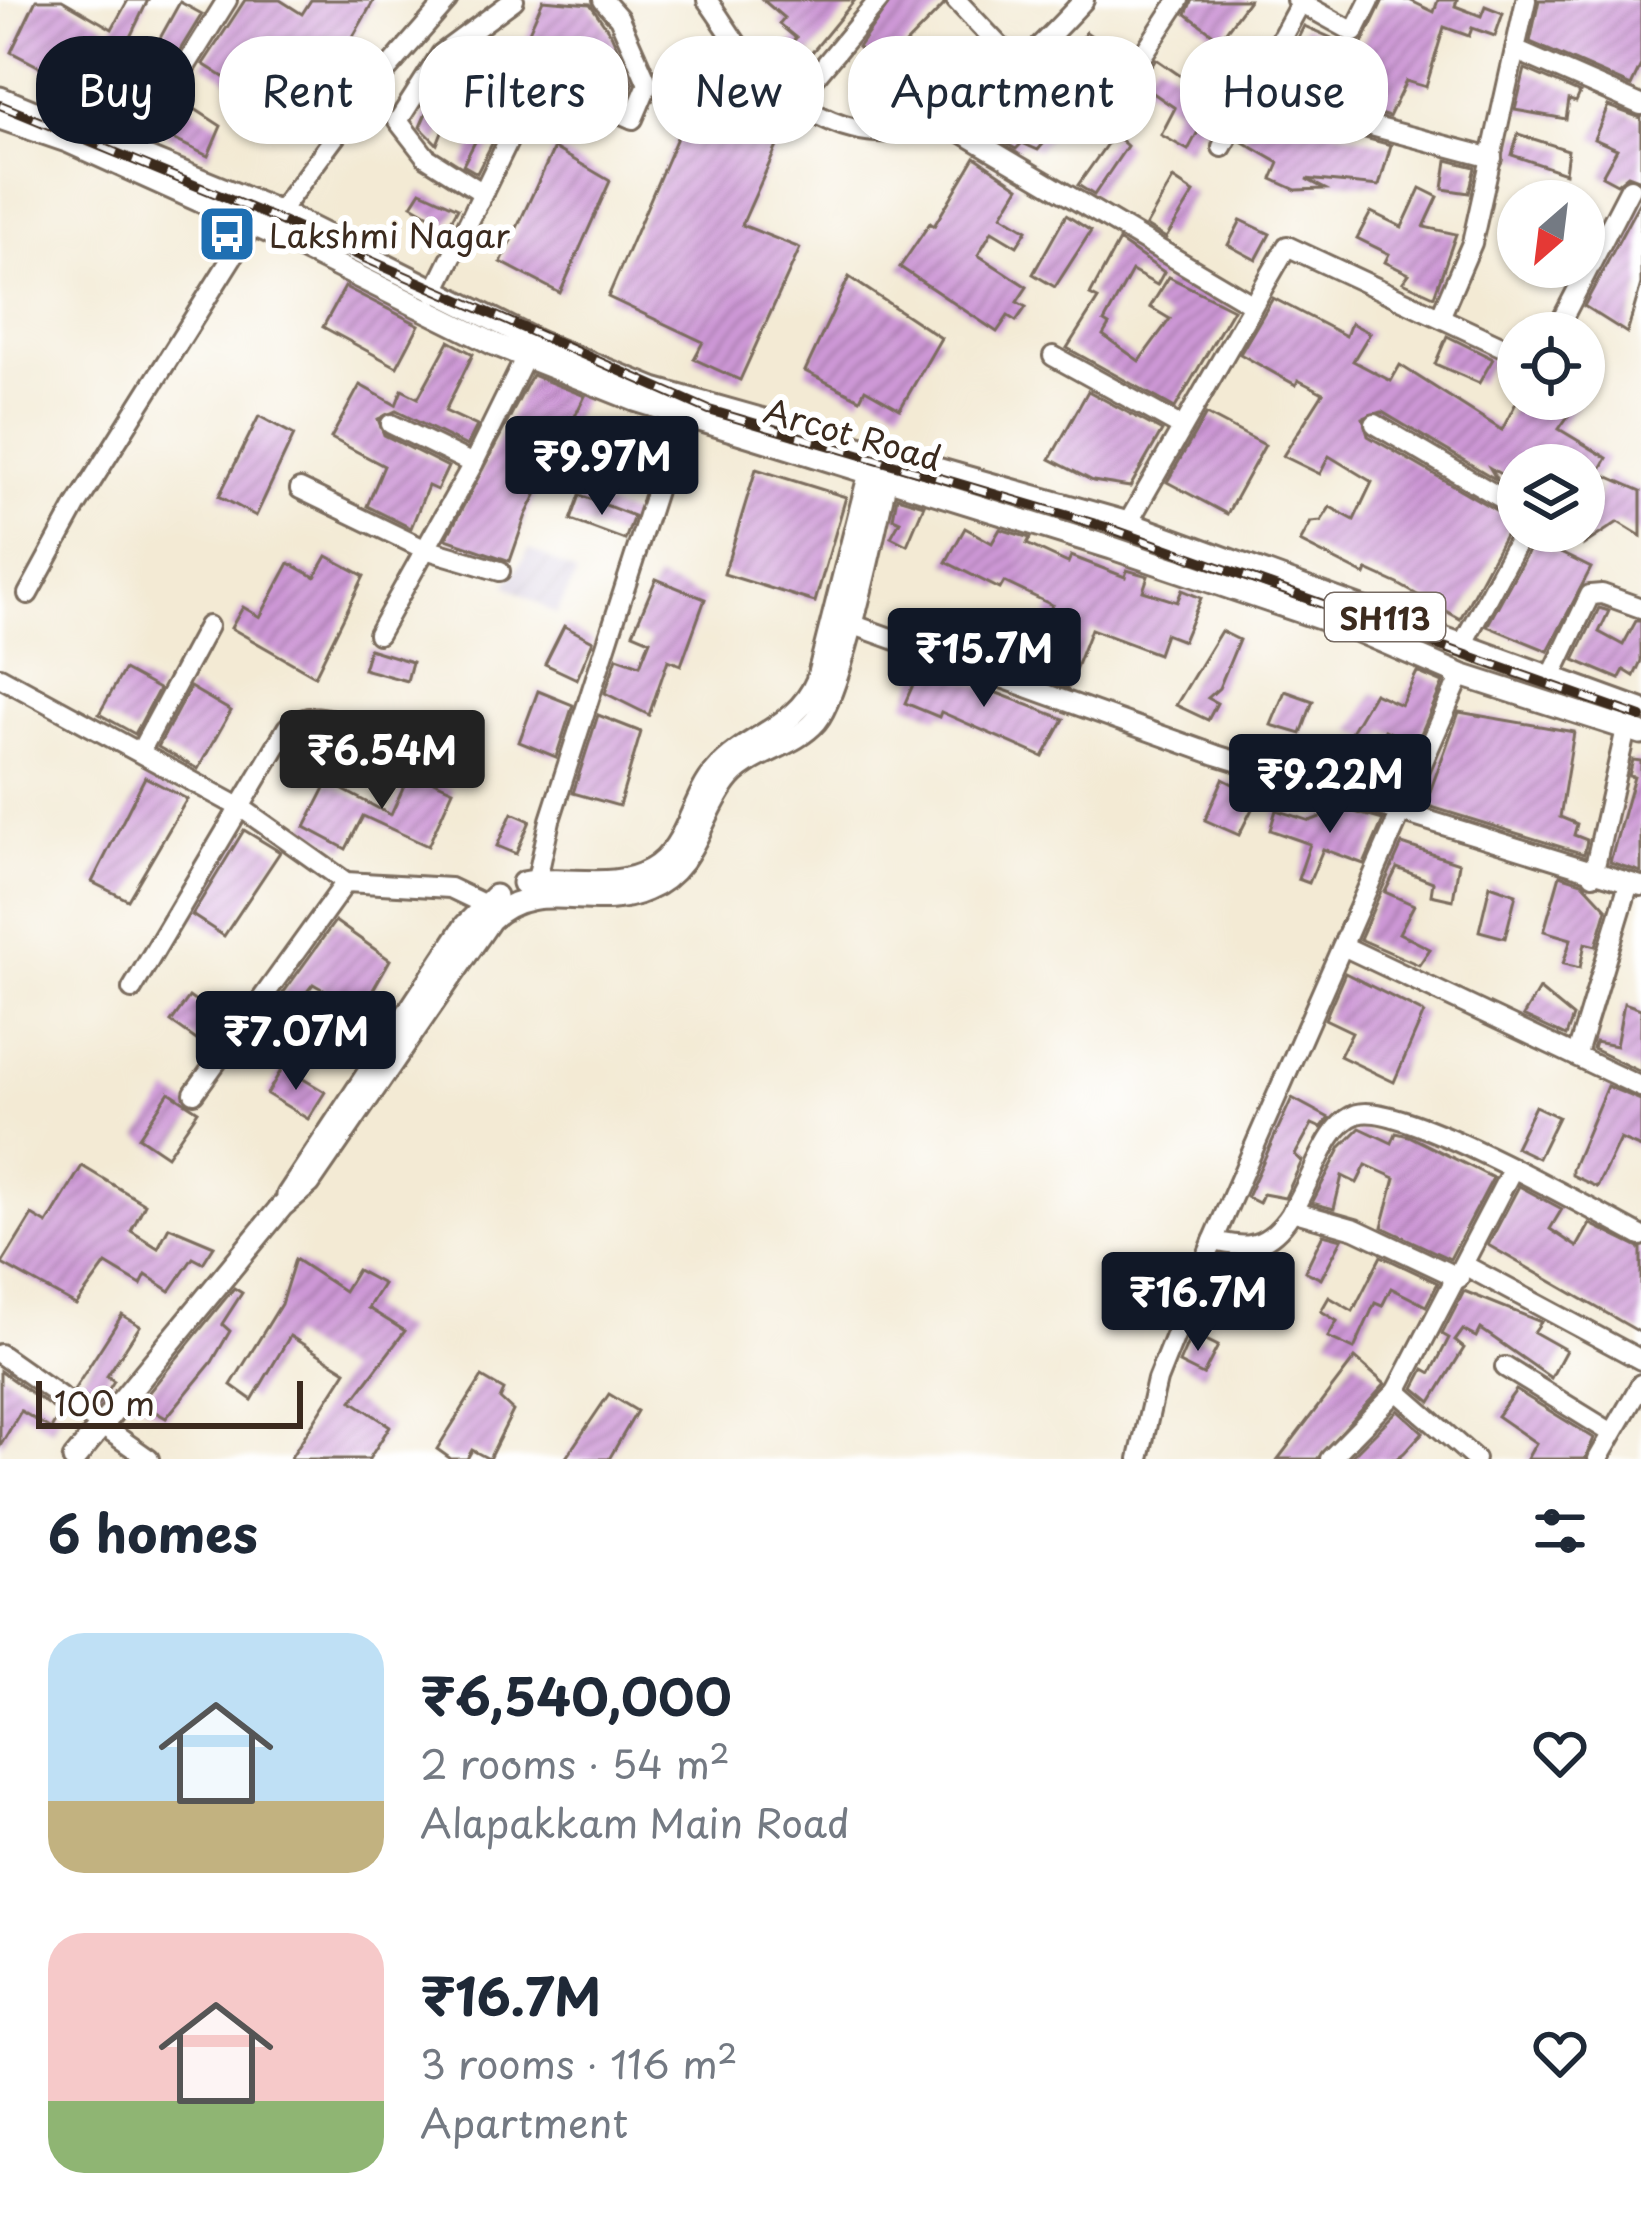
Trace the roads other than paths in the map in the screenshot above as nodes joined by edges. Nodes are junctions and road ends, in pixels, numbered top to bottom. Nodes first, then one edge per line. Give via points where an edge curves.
1 (448, 0) edge
2 (514, 0) edge
3 (603, 0) edge
4 (879, 0) edge
5 (956, 0) edge
6 (1084, 0) edge
7 (1179, 0) edge
8 (1370, 0) edge
9 (1526, 0) edge
10 (1298, 1) edge
11 (216, 4) edge
12 (718, 5) edge
13 (490, 6) edge
14 (738, 36) edge
15 (990, 36) edge
16 (1051, 36) edge
17 (1155, 36) edge
18 (1282, 36) edge
19 (1515, 50) junction
20 (824, 66) edge
21 (0, 98) edge
22 (1641, 106) edge
23 (0, 118) edge
24 (1388, 130) edge
25 (981, 144) edge
26 (1224, 144) edge
27 (1222, 147) dead end
28 (134, 149) junction
29 (1492, 158) junction
30 (1630, 188) dead end
31 (482, 193) junction
32 (279, 212) junction
33 (253, 224) junction
34 (434, 292) junction
35 (1250, 303) junction
36 (1566, 312) edge
37 (1441, 315) junction
38 (1497, 343) edge
39 (526, 356) junction
40 (1053, 356) dead end
41 (680, 416) junction
42 (391, 424) dead end
43 (1375, 424) dead end
44 (1182, 427) junction
45 (881, 462) junction
46 (473, 464) junction
47 (300, 489) dead end
48 (1497, 496) edge
49 (1128, 524) junction
50 (422, 548) junction
51 (1512, 552) edge
52 (500, 571) dead end
53 (28, 594) dead end
54 (1641, 608) edge
55 (841, 621) junction
56 (208, 626) dead end
57 (378, 634) dead end
58 (1462, 645) junction
59 (1461, 675) junction
60 (0, 677) edge
61 (1550, 679) junction
62 (1641, 710) edge
63 (362, 729) dead end
64 (1634, 731) edge
65 (140, 752) junction
66 (243, 809) junction
67 (1400, 816) junction
68 (1593, 875) junction
69 (346, 881) junction
70 (1635, 884) edge
71 (535, 888) junction
72 (492, 908) junction
73 (1342, 946) junction
74 (132, 988) dead end
75 (1577, 1054) junction
76 (1641, 1087) edge
77 (194, 1093) dead end
78 (1513, 1168) junction
79 (1292, 1211) junction
80 (1641, 1236) edge
81 (1213, 1241) junction
82 (1461, 1272) junction
83 (0, 1354) edge
84 (1641, 1360) edge
85 (1505, 1367) dead end
86 (1641, 1384) edge
87 (1397, 1391) junction
88 (104, 1428) junction
89 (1612, 1433) junction
90 (74, 1459) edge
91 (148, 1459) edge
92 (1139, 1459) edge
93 (1330, 1459) edge
94 (1475, 1459) edge
95 (1598, 1459) edge

1 - 32 street
2 - 13 street
3 - 31 street via 620,19 648,84 633,119 541,80
4 - 20 street
5 - 15 street
6 - 16 street
7 - 17 street
8 - 10 street via 1354,32
9 - 19 street
10 - 18 street
11 - 28 street
12 - 14 street
13 - 31 street via 441,54 398,121 426,157
19 - 22 street
19 - 29 street
21 - 28 main road, Arcot Road / SH113
23 - 33 main road, Arcot Road / SH113
24 - 29 street
25 - 35 street
26 - 27 street
28 - 32 main road, Arcot Road / SH113
29 - 37 street via 1472,243
30 - 36 street
31 - 34 street
32 - 34 main road, Arcot Road / SH113
33 - 39 main road, Arcot Road / SH113
33 - 53 street
34 - 45 main road, Arcot Road / SH113 via 676,397
35 - 37 street via 1287,246
35 - 44 street
37 - 38 street
39 - 41 main road, Arcot Road / SH113
39 - 46 street
40 - 44 street
41 - 45 main road, Arcot Road / SH113
41 - 71 street
42 - 46 street
43 - 48 street
44 - 49 street
45 - 49 main road, Arcot Road / SH113
45 - 55 main road
45 - 59 main road, Arcot Road / SH113
46 - 50 street
47 - 50 street
49 - 58 main road, Arcot Road / SH113
50 - 52 street
50 - 57 street
51 - 58 street
54 - 61 street via 1590,595
55 - 67 street
55 - 71 main road via 819,717 734,772 678,869 640,893
56 - 65 street
58 - 61 main road, Arcot Road / SH113
59 - 64 main road, Arcot Road / SH113
59 - 67 street
60 - 65 street
61 - 62 main road, Arcot Road / SH113
63 - 66 street via 301,716
64 - 68 street
65 - 66 street
66 - 69 street
66 - 74 street
67 - 68 street
67 - 73 street
68 - 70 street
69 - 72 street via 450,888
69 - 77 street
70 - 75 street
71 - 72 main road
72 - 88 main road via 309,1183
73 - 75 street
73 - 81 street
75 - 76 street
78 - 79 street via 1384,1113 1358,1114 1340,1127
78 - 80 street
78 - 82 street
79 - 81 street via 1254,1244
79 - 82 street
81 - 92 street via 1157,1380
82 - 84 street
82 - 87 street
83 - 88 street
85 - 89 street
86 - 89 street
87 - 93 street
87 - 94 street
88 - 90 main road
88 - 91 street
89 - 95 street

